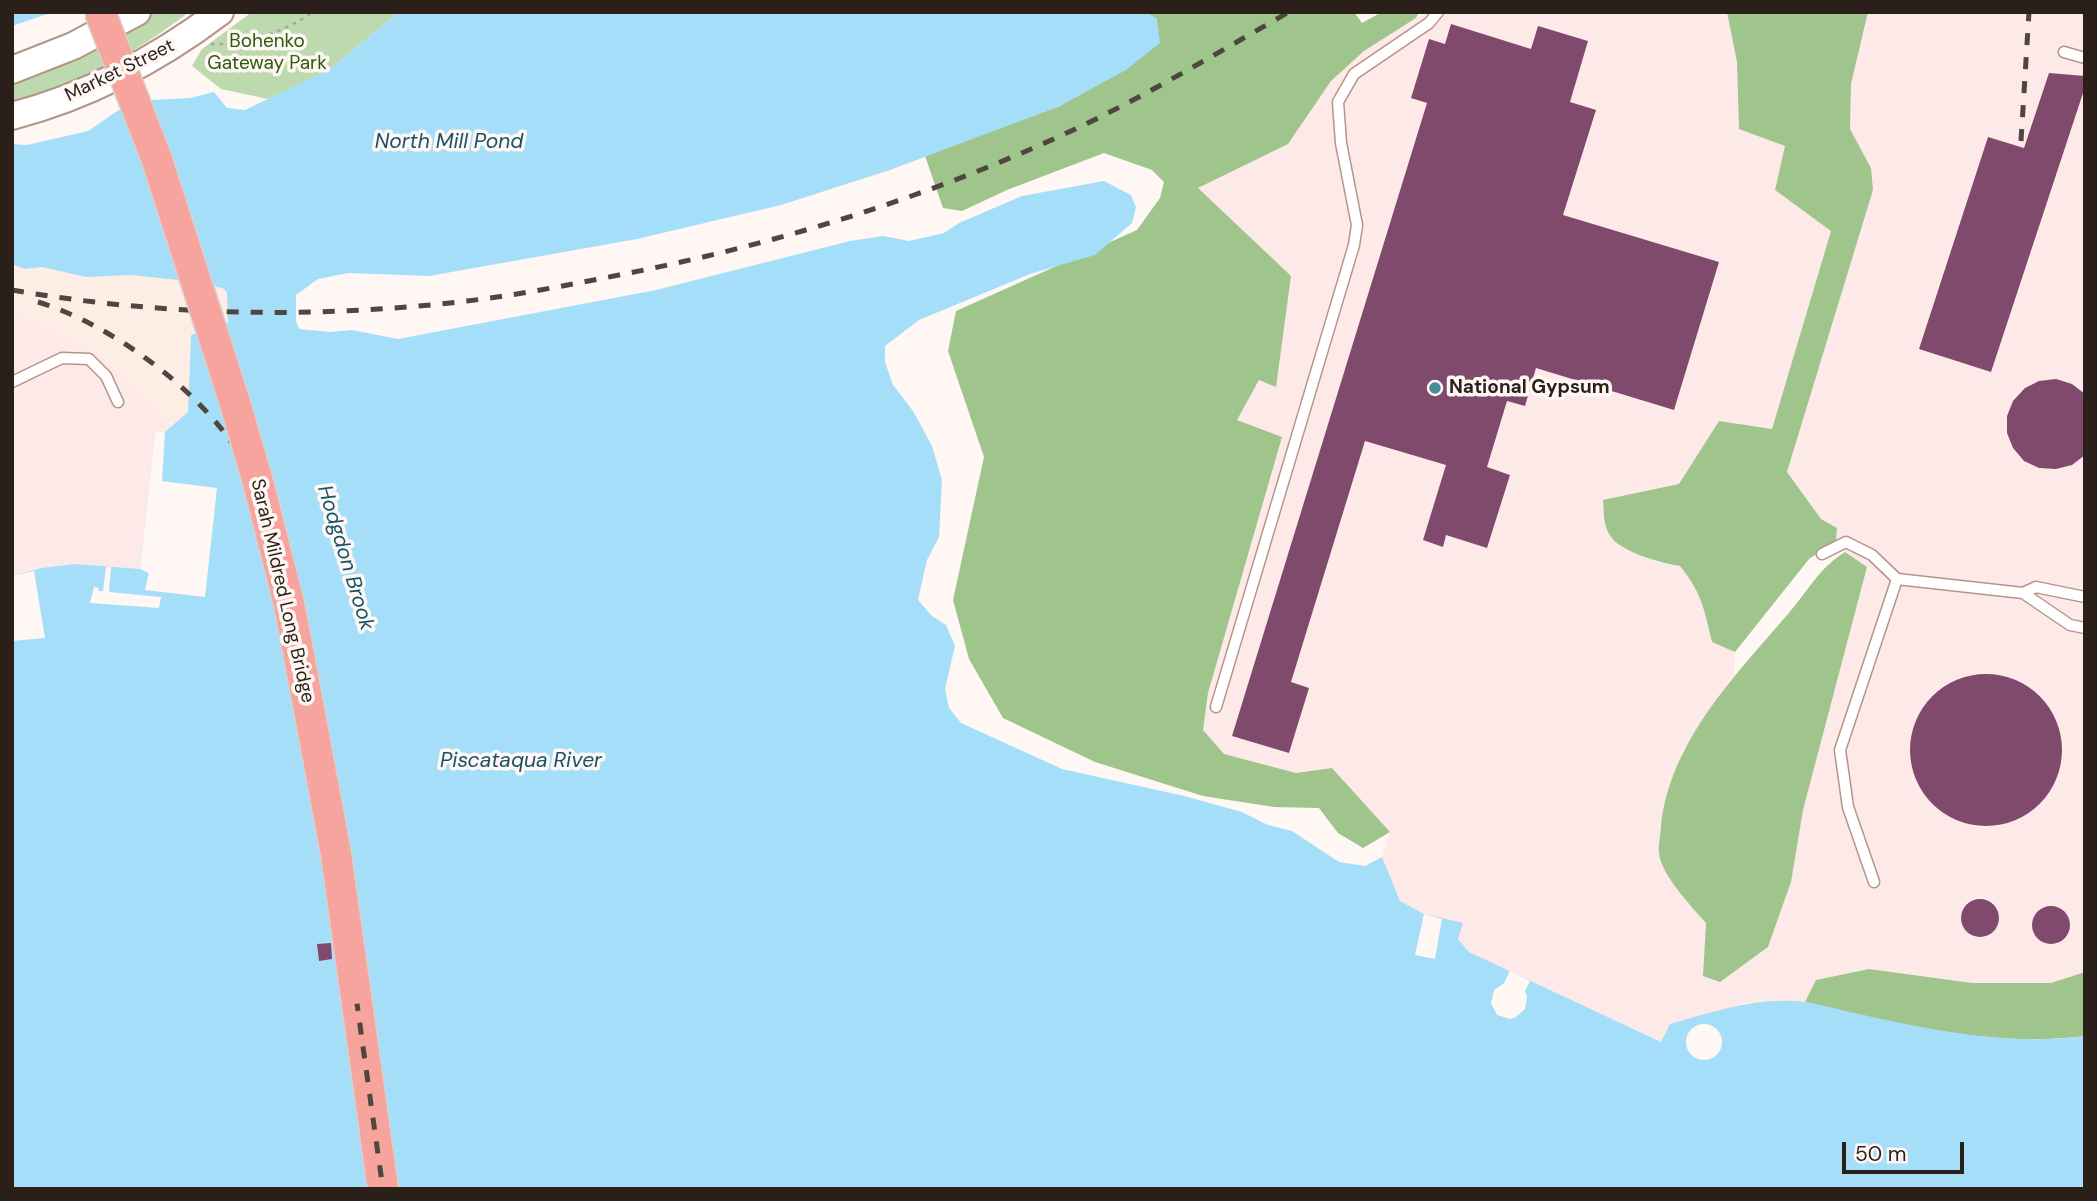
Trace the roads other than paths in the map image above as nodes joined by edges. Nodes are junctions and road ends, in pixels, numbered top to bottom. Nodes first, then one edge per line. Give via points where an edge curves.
1 (100, 12) edge
2 (137, 12) edge
3 (220, 12) edge
4 (1438, 12) edge
5 (2064, 52) dead end
6 (2085, 58) edge
7 (12, 70) edge
8 (12, 116) edge
9 (12, 382) edge
10 (117, 402) dead end
11 (1822, 554) dead end
12 (1897, 579) junction
13 (2023, 593) junction
14 (2085, 597) edge
15 (2085, 628) edge
16 (1216, 707) dead end
17 (1874, 882) dead end
18 (383, 1189) edge

1 - 18 main road, Sarah Mildred Long Bridge, bridge via 157,160 230,387 289,604 336,854
2 - 7 main road via 73,46
3 - 8 main road, Market Street via 119,76
4 - 16 lane via 1429,23 1354,74 1338,102 1357,225 1354,245
5 - 6 lane
9 - 10 lane via 62,359 89,359 106,376
11 - 12 lane via 1846,542 1872,555
12 - 13 lane
12 - 17 lane via 1840,750 1848,807
13 - 14 lane via 2036,587
13 - 15 lane via 2070,625

